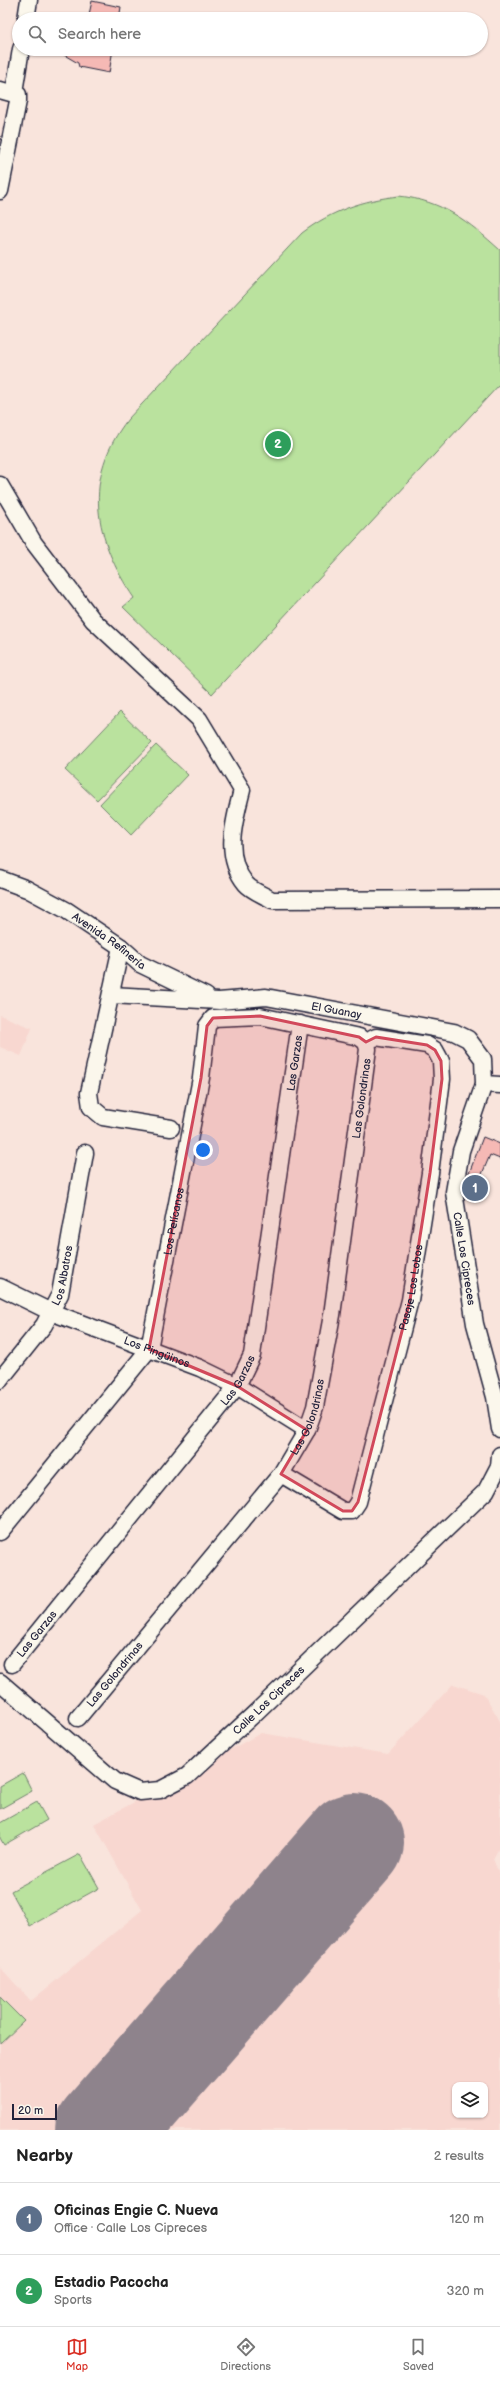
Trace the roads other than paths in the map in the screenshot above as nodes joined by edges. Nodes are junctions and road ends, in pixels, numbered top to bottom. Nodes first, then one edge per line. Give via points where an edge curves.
1 (29, 0) edge
2 (27, 12) edge
3 (19, 56) edge
4 (11, 94) edge
5 (0, 191) edge
6 (0, 485) edge
7 (0, 879) edge
8 (500, 899) edge
9 (121, 947) junction
10 (111, 995) junction
11 (219, 1001) junction
12 (300, 1024) junction
13 (454, 1032) joint
14 (366, 1042) junction
15 (492, 1084) edge
16 (171, 1128) dead end
17 (85, 1153) dead end
18 (0, 1288) edge
19 (51, 1312) junction
20 (149, 1349) junction
21 (0, 1380) edge
22 (237, 1386) junction
23 (500, 1429) edge
24 (307, 1430) junction
25 (500, 1463) edge
26 (281, 1474) junction
27 (0, 1532) edge
28 (12, 1664) dead end
29 (0, 1682) edge
30 (78, 1718) dead end

1 - 2 street
3 - 4 street
4 - 5 street
6 - 8 street via 34,542 93,620 199,719 242,790 232,832 233,862 247,885 272,900
7 - 9 street, Avenida Refinería via 27,888 66,910
9 - 10 street
9 - 11 street, Avenida Refinería via 140,964 180,985
10 - 11 street, El Guanay
10 - 16 street via 89,1093 91,1107 103,1117
11 - 13 street, El Guanay via 266,997
12 - 14 street, Los Pelícanos via 359,1037
12 - 20 street, Los Pelícanos via 260,1016 237,1016 213,1018 207,1026 201,1078
12 - 22 street, Las Garzas via 256,1334 252,1355
13 - 15 street, Calle Los Cipreces via 468,1039 483,1059
14 - 24 street, Las Golondrinas via 368,1049 332,1315
14 - 26 street, Pasaje Los Lobos via 376,1037 427,1045 435,1050 441,1061 442,1079 431,1165 410,1300 358,1502 352,1511 343,1510
15 - 23 street, Calle Los Cipreces via 461,1151 454,1192 475,1324 495,1397
17 - 19 street, Los Albatros via 60,1294
18 - 19 street, Los Pingüinos
19 - 20 street, Los Pingüinos
19 - 21 street, Los Albatros via 44,1325
20 - 22 street, Los Pingüinos via 200,1368
20 - 27 street, Los Pelícanos
22 - 24 street, Los Pingüinos
22 - 28 street, Las Garzas
24 - 26 street, Las Golondrinas
25 - 29 street, Calle Los Cipreces via 486,1491 259,1710 187,1776 160,1790 140,1792 115,1781
26 - 30 street, Las Golondrinas

